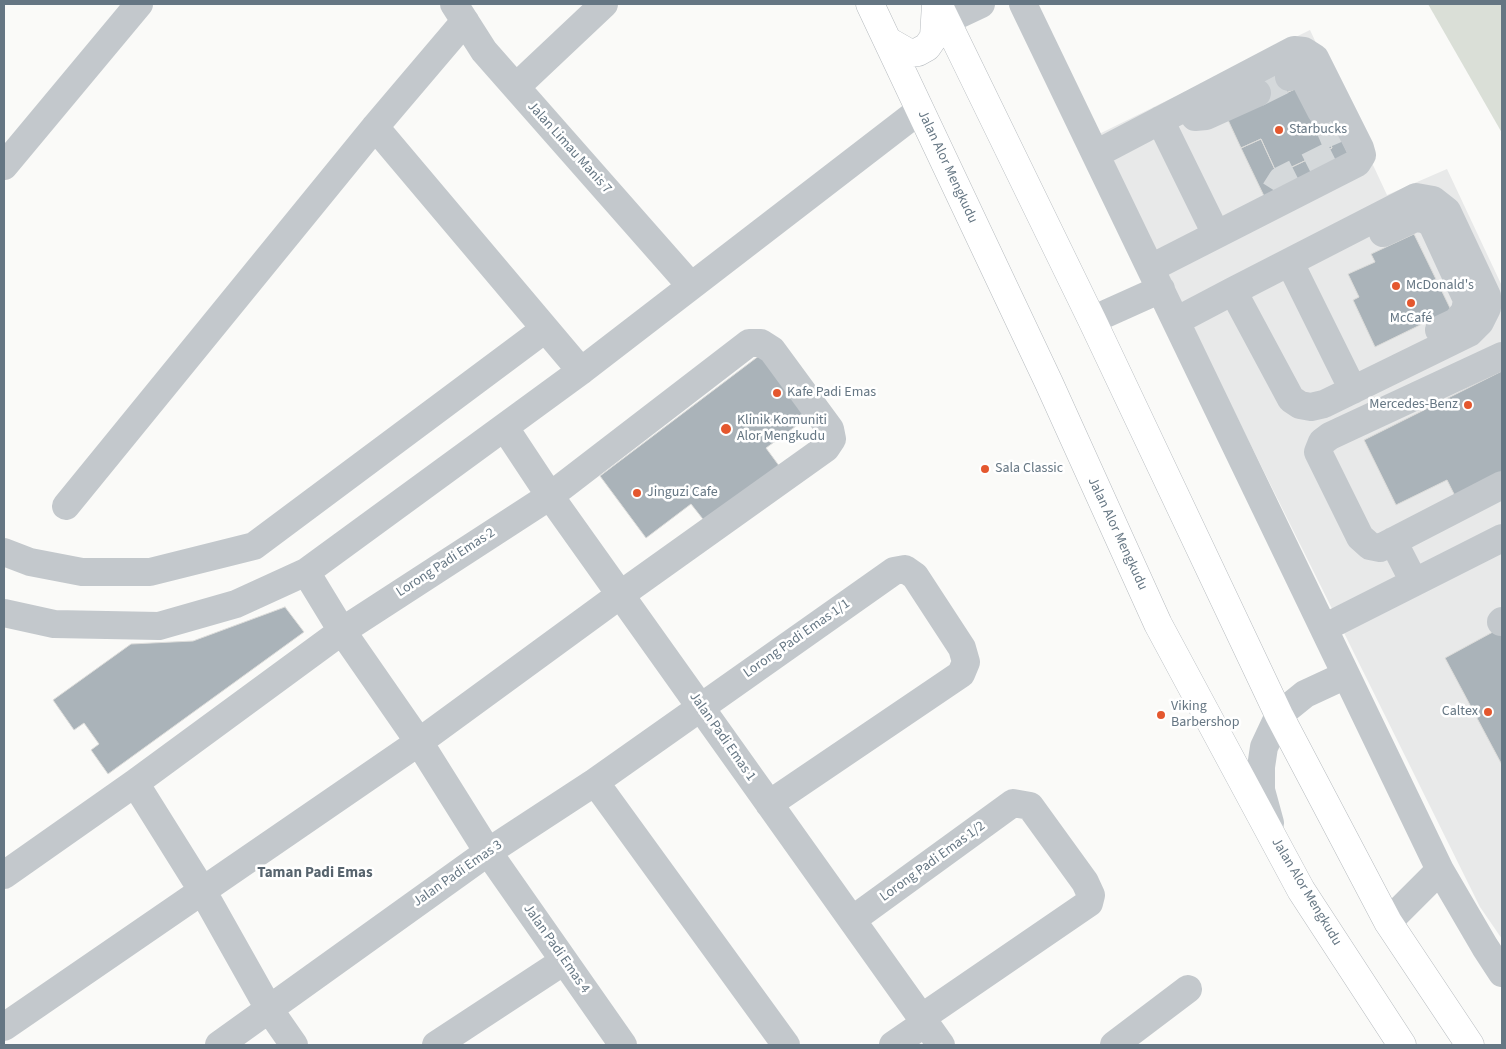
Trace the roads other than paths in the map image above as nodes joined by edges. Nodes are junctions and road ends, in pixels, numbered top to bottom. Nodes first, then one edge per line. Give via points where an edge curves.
1 (138, 4) edge
2 (604, 4) edge
3 (870, 4) edge
4 (981, 4) edge
5 (1023, 4) edge
6 (941, 9) edge
7 (459, 12) edge
8 (888, 42) junction
9 (1289, 77) dead end
10 (516, 87) junction
11 (1257, 93) tunnel mouth
12 (920, 110) junction
13 (1165, 117) junction
14 (1326, 119) tunnel mouth
15 (375, 127) junction
16 (1096, 154) junction
17 (4, 166) edge
18 (1216, 234) junction
19 (1296, 259) junction
20 (1156, 279) junction
21 (691, 286) junction
22 (1234, 291) junction
23 (1092, 320) junction
24 (1176, 321) junction
25 (545, 329) junction
26 (1502, 356) edge
27 (581, 371) junction
28 (1360, 387) junction
29 (505, 428) junction
30 (1502, 485) edge
31 (550, 496) junction
32 (66, 506) dead end
33 (1502, 538) edge
34 (1393, 541) junction
35 (4, 552) edge
36 (306, 572) junction
37 (1414, 582) junction
38 (620, 595) junction
39 (4, 613) edge
40 (1324, 628) junction
41 (342, 631) junction
42 (1346, 675) junction
43 (701, 707) junction
44 (1279, 715) junction
45 (419, 742) junction
46 (594, 782) junction
47 (135, 783) junction
48 (770, 804) junction
49 (1278, 846) junction
50 (488, 852) junction
51 (1440, 870) junction
52 (4, 875) edge
53 (202, 890) junction
54 (852, 920) junction
55 (1388, 922) junction
56 (564, 961) junction
57 (1502, 973) edge
58 (1188, 989) dead end
59 (269, 1009) junction
60 (923, 1021) junction
61 (4, 1027) edge
62 (218, 1045) edge
63 (294, 1045) edge
64 (436, 1045) edge
65 (623, 1045) edge
66 (786, 1045) edge
67 (893, 1045) edge
68 (940, 1045) edge
69 (1114, 1045) edge
70 (1402, 1045) edge
71 (1470, 1045) edge

1 - 17 street
2 - 10 street
3 - 8 main road, Jalan Alor Mengkudu
4 - 6 street
5 - 16 street
6 - 8 main road via 934,38 928,47 908,53
6 - 23 main road
7 - 10 street, Jalan Limau Manis 7 via 484,52
7 - 15 street
8 - 12 main road, Jalan Alor Mengkudu
9 - 14 street via 1295,74 1304,78
10 - 21 street, Jalan Limau Manis 7
11 - 13 street via 1206,116
12 - 21 street
12 - 49 main road, Jalan Alor Mengkudu via 1158,624
13 - 16 street
13 - 18 street
13 - 18 street via 1294,50 1304,51 1315,58 1362,155 1357,163 1272,199
15 - 25 street
15 - 32 street
16 - 20 street
18 - 20 street
19 - 22 street
19 - 28 street
19 - 28 street via 1416,197 1433,200 1447,211 1487,296 1487,308 1470,333
20 - 23 street
20 - 24 street
21 - 27 street
22 - 24 street
22 - 28 street via 1290,399 1312,408
23 - 44 main road
24 - 40 street
25 - 27 street
25 - 35 street via 254,546 150,572 82,572 30,562
26 - 34 street via 1322,442 1318,452 1360,537 1370,546 1380,548
27 - 29 street
29 - 31 street, Jalan Padi Emas 1
29 - 36 street
30 - 34 street
31 - 38 street, Jalan Padi Emas 1
31 - 38 street, Lorong Padi Emas 2 via 749,342 761,343 772,350 830,429 832,439 826,448
31 - 41 street, Lorong Padi Emas 2
33 - 37 street
34 - 37 street
36 - 39 street via 236,604 159,626 54,624
36 - 41 street, Jalan Padi Emas 4
37 - 40 street
38 - 43 street, Jalan Padi Emas 1
38 - 45 street
40 - 42 street
41 - 45 street, Jalan Padi Emas 4
41 - 47 street, Lorong Padi Emas 2
42 - 44 street via 1305,694
42 - 51 street
43 - 46 street, Jalan Padi Emas 3
43 - 48 street, Jalan Padi Emas 1
43 - 48 street, Lorong Padi Emas 1/1 via 894,570 905,569 915,576 962,648 966,662 961,674
44 - 49 street via 1264,748 1261,766 1261,790
44 - 55 main road
45 - 50 street, Jalan Padi Emas 4
45 - 53 street
46 - 50 street, Jalan Padi Emas 3
46 - 66 street
47 - 52 street, Lorong Padi Emas 2
47 - 53 street
48 - 54 street, Jalan Padi Emas 1
49 - 70 main road, Jalan Alor Mengkudu via 1301,890
50 - 56 street, Jalan Padi Emas 4
50 - 59 street, Jalan Padi Emas 3
51 - 55 street
51 - 57 street
53 - 59 street
53 - 61 street
54 - 60 street, Jalan Padi Emas 1
54 - 60 street, Lorong Padi Emas 1/2 via 1013,803 1030,806 1085,882 1091,895 1089,903
55 - 71 main road
56 - 64 street
56 - 65 street, Jalan Padi Emas 4
58 - 69 street
59 - 62 street, Jalan Padi Emas 3
59 - 63 street
60 - 67 street
60 - 68 street, Jalan Padi Emas 1

